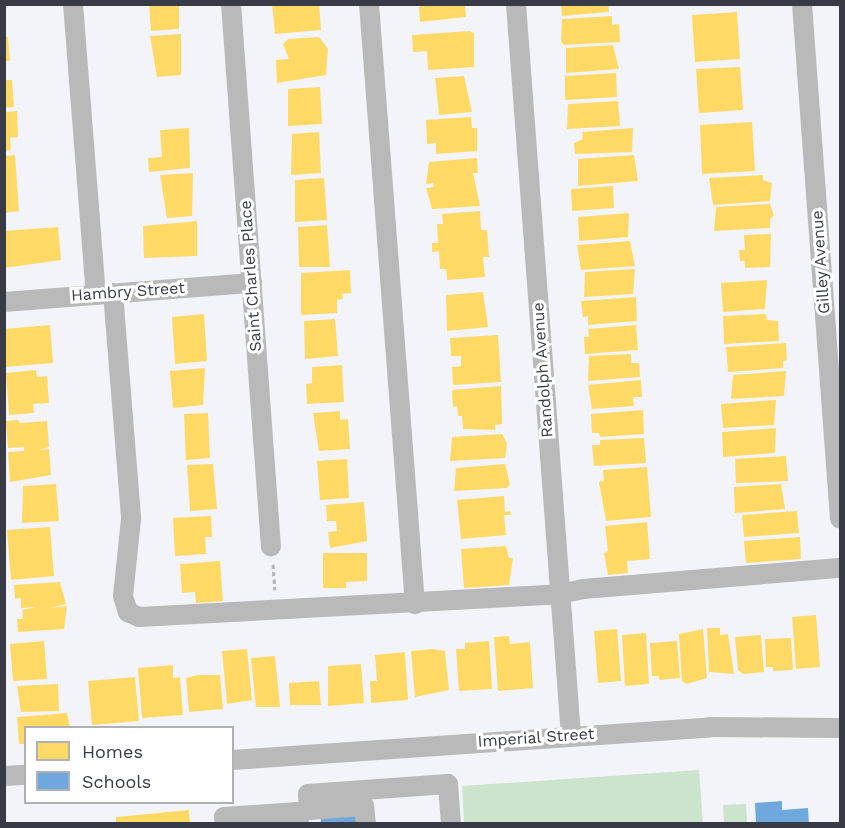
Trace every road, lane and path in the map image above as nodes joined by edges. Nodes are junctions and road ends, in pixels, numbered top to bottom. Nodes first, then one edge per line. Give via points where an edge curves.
1 (73, 4) edge
2 (231, 4) edge
3 (369, 4) edge
4 (516, 4) edge
5 (802, 4) edge
6 (252, 283) junction
7 (105, 294) junction
8 (4, 302) edge
9 (840, 519) edge
10 (271, 547) dead end
11 (840, 568) edge
12 (274, 575) dead end
13 (275, 590) dead end
14 (560, 594) junction
15 (415, 604) junction
16 (840, 728) edge
17 (571, 736) junction
18 (234, 760) edge
19 (24, 775) edge
20 (4, 776) edge
21 (224, 814) edge
22 (299, 824) edge
23 (366, 824) edge
24 (451, 824) edge

1 - 7 street
2 - 6 street, Saint Charles Place
3 - 15 street
4 - 14 street, Randolph Avenue
5 - 9 street, Gilley Avenue
6 - 7 street, Hambry Street
6 - 10 street, Saint Charles Place
7 - 8 street, Hambry Street
7 - 15 street via 129,481 131,519 123,596 128,612 139,617
11 - 14 street
12 - 13 path
14 - 15 street
14 - 17 street, Randolph Avenue
16 - 17 street, Imperial Street via 754,725
17 - 18 street, Imperial Street
19 - 20 street
21 - 22 street via 298,812
23 - 24 street via 364,806 309,810 308,794 448,784

